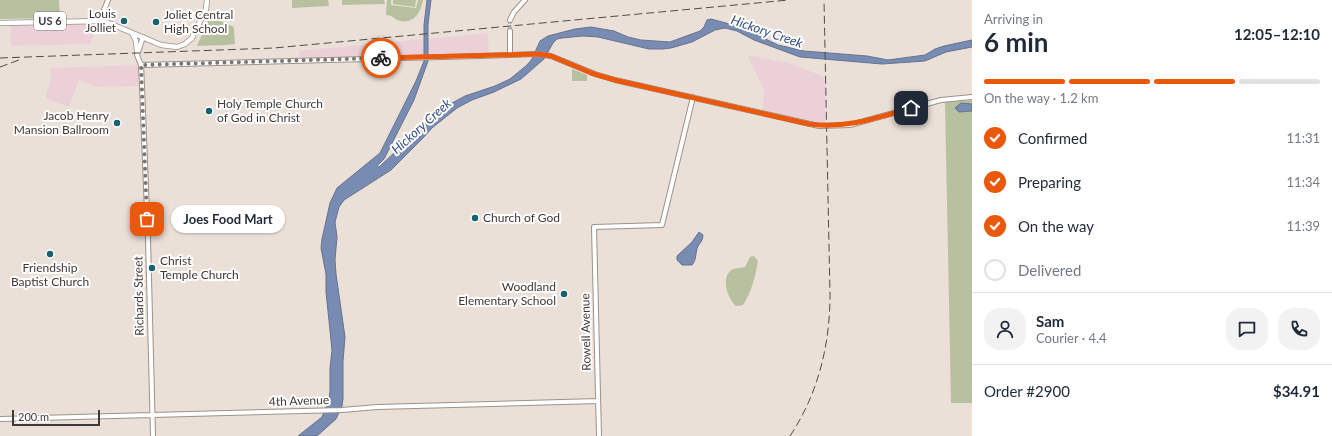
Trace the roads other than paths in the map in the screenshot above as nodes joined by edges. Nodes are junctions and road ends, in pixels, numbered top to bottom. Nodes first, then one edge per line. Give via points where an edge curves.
1 (108, 0) edge
2 (207, 0) edge
3 (525, 0) edge
4 (100, 20) junction
5 (510, 20) tunnel mouth
6 (0, 23) edge
7 (510, 31) tunnel mouth
8 (131, 32) junction
9 (143, 37) junction
10 (137, 51) junction
11 (510, 54) junction
12 (141, 65) junction
13 (693, 97) junction
14 (972, 97) edge
15 (598, 401) junction
16 (152, 416) junction
17 (0, 419) edge
18 (152, 436) edge
19 (599, 436) edge

1 - 4 street
2 - 9 main road, US 6 via 206,9 192,38 185,44 166,46
3 - 5 street
4 - 6 main road, US 6
4 - 8 main road, US 6
7 - 11 street
8 - 9 main road, US 6
8 - 10 main road via 136,38
9 - 10 street
10 - 12 street, Richards Street
11 - 12 street
11 - 13 street via 531,53 551,56 594,74
12 - 16 street, Richards Street
13 - 14 street via 809,124 829,126 850,125 941,100
13 - 15 street, Rowell Avenue via 662,225 594,227
15 - 16 street, 4th Avenue
15 - 19 street, Rowell Avenue
16 - 17 street, 4th Avenue
16 - 18 street, Richards Street

